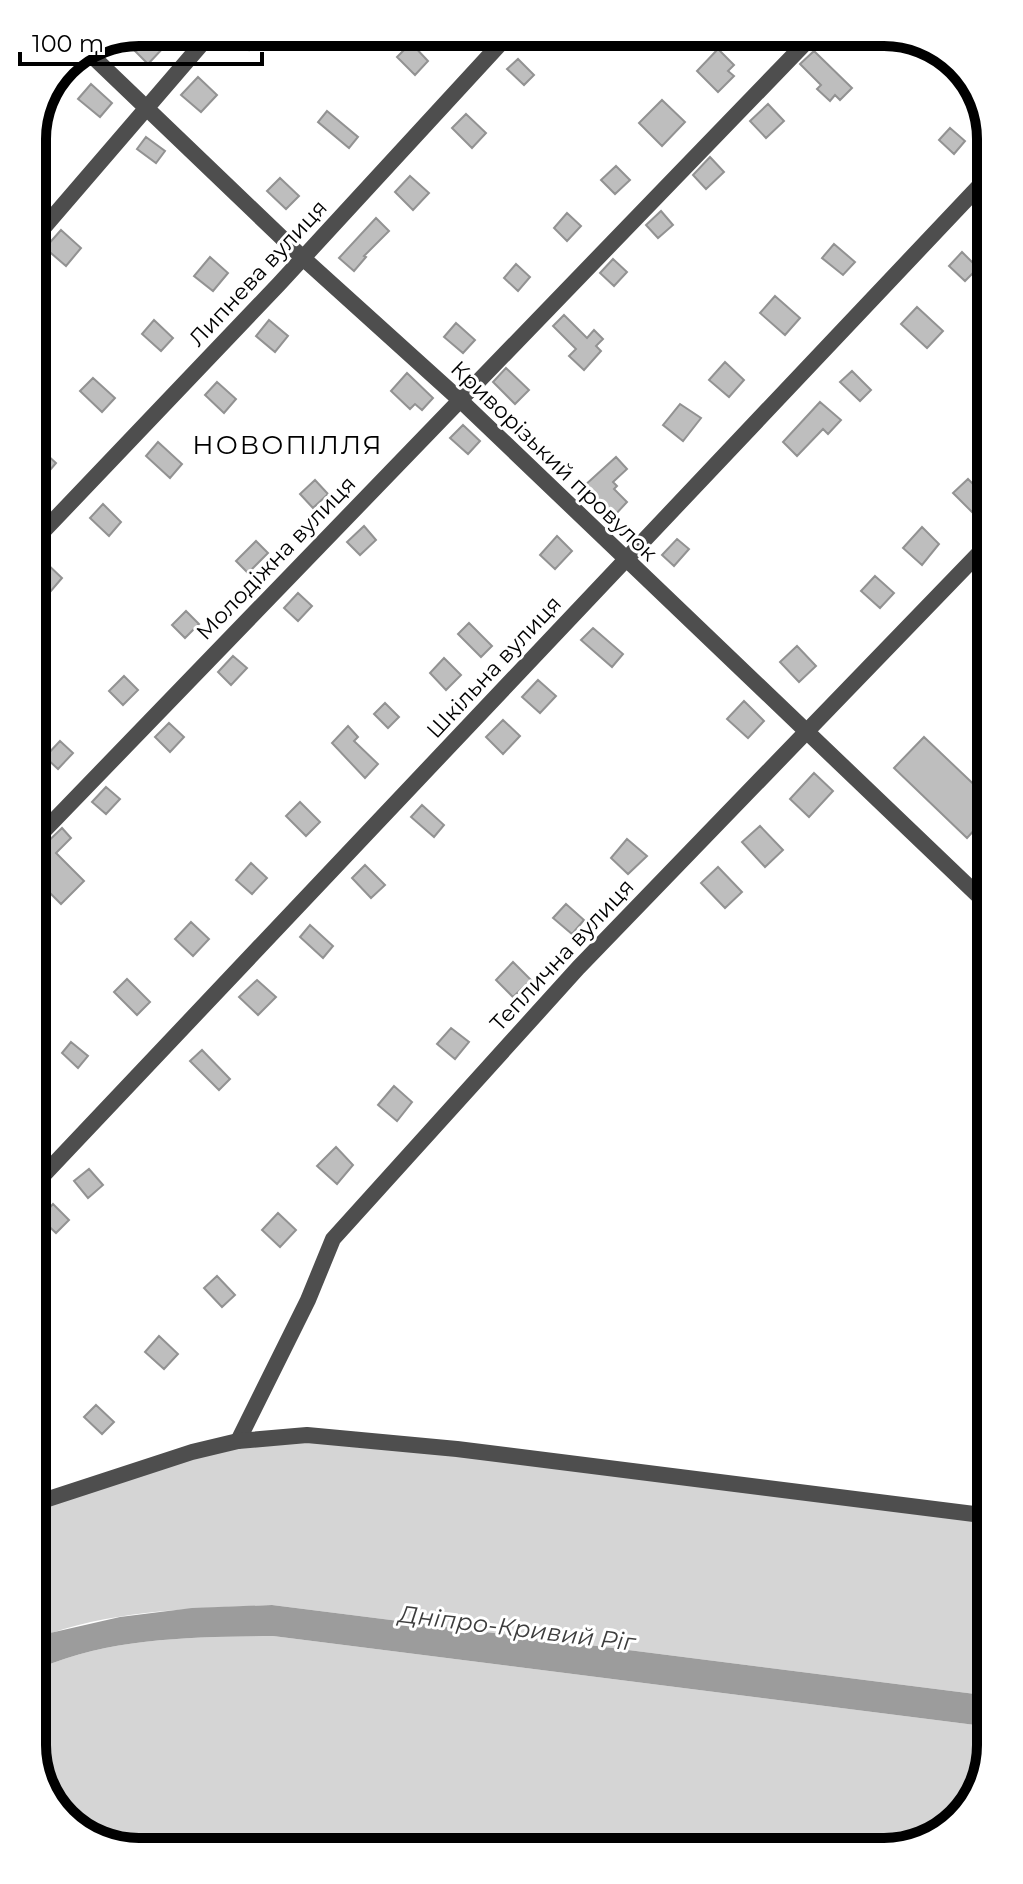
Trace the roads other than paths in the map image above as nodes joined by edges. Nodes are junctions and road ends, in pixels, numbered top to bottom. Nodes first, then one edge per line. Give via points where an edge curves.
1 (200, 46) edge
2 (498, 46) edge
3 (802, 46) edge
4 (94, 58) edge
5 (146, 107) junction
6 (977, 188) edge
7 (46, 225) edge
8 (303, 258) junction
9 (459, 399) junction
10 (46, 528) edge
11 (977, 555) edge
12 (626, 559) junction
13 (807, 732) junction
14 (46, 829) edge
15 (977, 894) edge
16 (46, 1172) edge
17 (238, 1441) junction
18 (46, 1500) edge
19 (977, 1514) edge

1 - 5 street
2 - 8 street, Липнева вулиця
3 - 9 street, Молодіжна вулиця
4 - 5 street, Криворізький провулок
5 - 7 street
5 - 8 street, Криворізький провулок
6 - 12 street, Шкільна вулиця
8 - 9 street, Криворізький провулок
8 - 10 street, Липнева вулиця
9 - 12 street, Криворізький провулок
9 - 14 street, Молодіжна вулиця
11 - 13 street, Теплична вулиця
12 - 13 street, Криворізький провулок
12 - 16 street, Шкільна вулиця
13 - 15 street, Криворізький провулок
13 - 17 street, Теплична вулиця via 578,968 333,1239
17 - 18 street
17 - 19 street via 307,1435 457,1449

